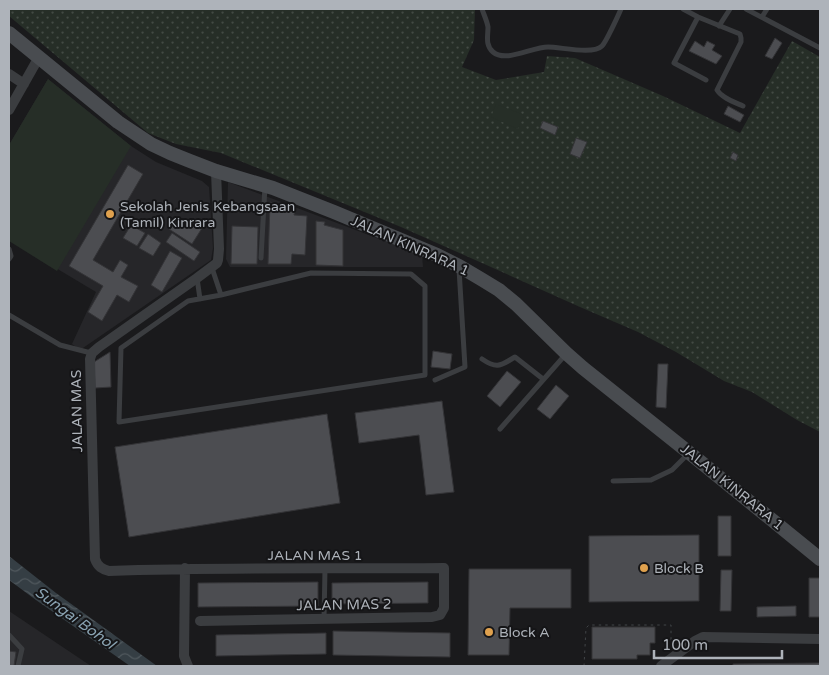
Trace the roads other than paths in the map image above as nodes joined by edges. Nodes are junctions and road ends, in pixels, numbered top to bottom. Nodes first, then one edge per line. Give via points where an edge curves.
1 (482, 9) edge
2 (621, 9) edge
3 (683, 9) edge
4 (730, 9) edge
5 (746, 9) edge
6 (767, 9) edge
7 (698, 17) junction
8 (762, 17) junction
9 (719, 26) junction
10 (9, 33) edge
11 (820, 48) edge
12 (39, 58) junction
13 (9, 74) edge
14 (706, 80) dead end
15 (24, 84) junction
16 (743, 106) dead end
17 (9, 110) edge
18 (216, 171) junction
19 (265, 186) junction
20 (9, 249) edge
21 (261, 258) dead end
22 (9, 259) edge
23 (459, 266) junction
24 (212, 268) junction
25 (197, 278) junction
26 (221, 295) junction
27 (200, 299) junction
28 (9, 315) edge
29 (566, 353) junction
30 (92, 354) junction
31 (482, 359) dead end
32 (544, 379) junction
33 (435, 380) dead end
34 (500, 429) dead end
35 (689, 452) junction
36 (613, 481) dead end
37 (820, 559) edge
38 (185, 568) junction
39 (444, 568) joint
40 (325, 569) junction
41 (324, 619) junction
42 (200, 621) dead end
43 (9, 635) edge
44 (820, 639) edge
45 (18, 666) edge
46 (188, 666) edge
47 (661, 666) edge

1 - 2 lane via 490,49 494,54 505,57 535,48 595,49 602,46
3 - 7 lane
4 - 9 lane
5 - 8 lane
6 - 8 lane
7 - 9 lane
7 - 14 lane via 674,63
8 - 11 lane
9 - 16 lane via 740,34 741,42 717,90
10 - 12 street, JALAN KINRARA 1
12 - 15 street
12 - 18 street, JALAN KINRARA 1 via 137,135 170,153
13 - 15 street
15 - 17 street
18 - 19 street, JALAN KINRARA 1
18 - 24 street via 219,249 218,260
19 - 21 lane
19 - 23 street, JALAN KINRARA 1
20 - 22 lane
23 - 29 street, JALAN KINRARA 1 via 500,290
23 - 33 lane via 465,367
24 - 25 street, JALAN MAS
24 - 26 lane
25 - 27 lane
25 - 30 street, JALAN MAS
26 - 27 lane
26 - 27 lane via 311,273 411,274 425,286 424,375 118,422 121,348 188,301
28 - 30 lane via 60,345
29 - 32 lane
29 - 35 street, JALAN KINRARA 1
30 - 38 street, JALAN MAS via 96,564 110,571
31 - 32 lane via 500,366 515,356
32 - 34 lane
35 - 36 lane via 672,470 652,480
35 - 37 street, JALAN KINRARA 1
38 - 40 street, JALAN MAS 1
38 - 46 street via 184,656
39 - 40 street, JALAN MAS 1
39 - 41 street, JALAN MAS 2 via 444,608 436,617
40 - 41 lane
41 - 42 street, JALAN MAS 2
43 - 45 lane via 22,649
44 - 47 street via 703,637

